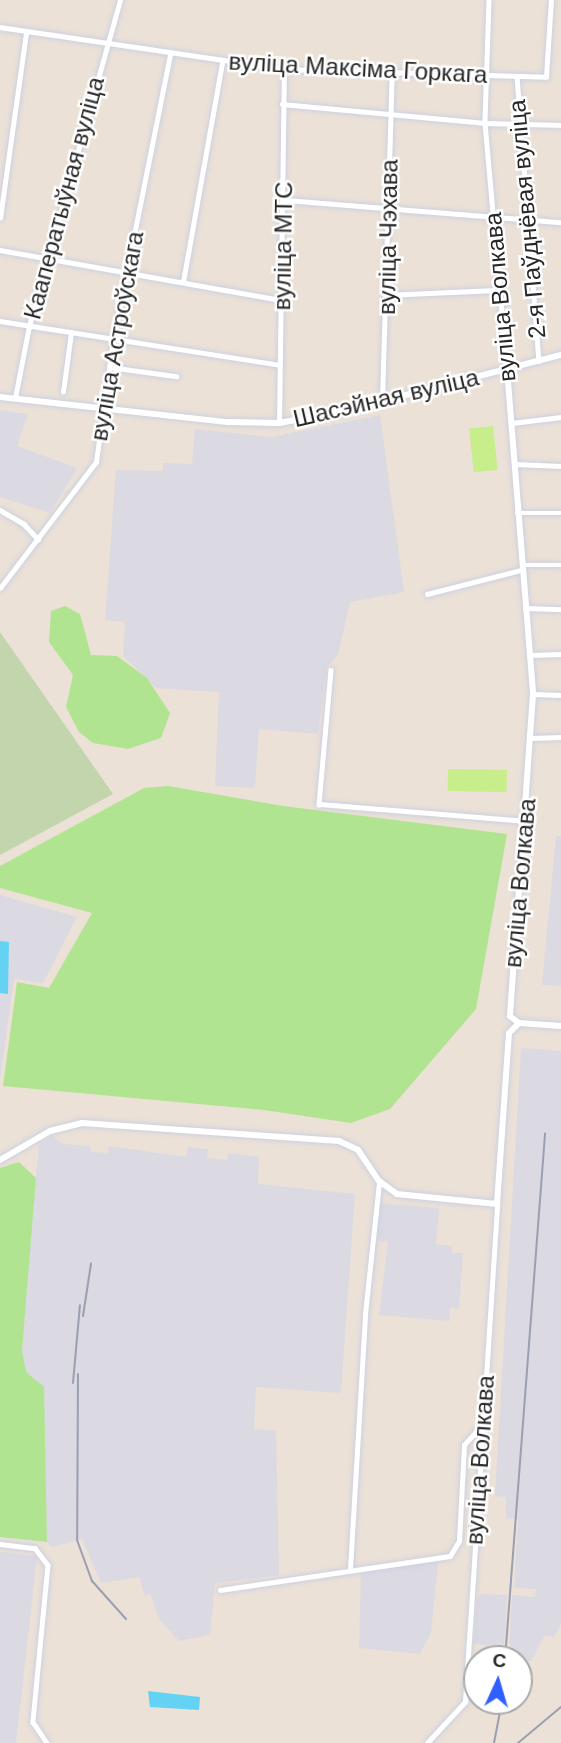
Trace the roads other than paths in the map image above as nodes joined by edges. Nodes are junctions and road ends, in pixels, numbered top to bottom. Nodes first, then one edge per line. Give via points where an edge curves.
1 (120, 0) edge
2 (489, 0) edge
3 (551, 0) edge
4 (0, 27) edge
5 (26, 32) junction
6 (106, 46) junction
7 (170, 55) junction
8 (222, 63) junction
9 (284, 69) junction
10 (393, 72) junction
11 (483, 74) junction
12 (550, 74) joint
13 (517, 76) junction
14 (282, 104) junction
15 (390, 115) junction
16 (485, 123) junction
17 (518, 123) junction
18 (561, 125) edge
19 (285, 200) junction
20 (389, 205) junction
21 (493, 217) junction
22 (0, 218) edge
23 (527, 219) junction
24 (561, 222) edge
25 (0, 250) edge
26 (48, 258) junction
27 (127, 272) junction
28 (183, 282) junction
29 (499, 290) junction
30 (388, 295) junction
31 (282, 300) junction
32 (0, 321) edge
33 (29, 326) junction
34 (71, 333) junction
35 (113, 340) junction
36 (561, 355) edge
37 (539, 361) junction
38 (280, 365) junction
39 (108, 367) junction
40 (507, 369) junction
41 (176, 376) dead end
42 (63, 392) dead end
43 (0, 397) edge
44 (15, 398) junction
45 (382, 401) junction
46 (103, 407) junction
47 (561, 417) edge
48 (279, 423) junction
49 (511, 423) junction
50 (514, 464) junction
51 (561, 466) edge
52 (0, 510) edge
53 (516, 513) junction
54 (561, 513) edge
55 (38, 539) junction
56 (561, 565) edge
57 (521, 568) junction
58 (0, 588) edge
59 (427, 594) dead end
60 (525, 608) junction
61 (561, 609) edge
62 (561, 654) edge
63 (529, 655) junction
64 (331, 670) dead end
65 (533, 694) junction
66 (561, 695) edge
67 (561, 737) edge
68 (531, 738) junction
69 (524, 821) junction
70 (519, 1023) junction
71 (561, 1026) edge
72 (0, 1160) edge
73 (379, 1181) junction
74 (497, 1204) junction
75 (482, 1425) junction
76 (0, 1544) edge
77 (351, 1569) junction
78 (219, 1590) dead end
79 (47, 1743) edge
80 (427, 1743) edge

1 - 6 street, Кааператыўная вуліца
2 - 11 street, вуліца Волкава
3 - 12 street, 2-я Паўднёвая вуліца
4 - 5 street, вуліца Максіма Горкага
5 - 6 street, вуліца Максіма Горкага
5 - 22 street
6 - 7 street, вуліца Максіма Горкага
6 - 26 street, Кааператыўная вуліца
7 - 8 street, вуліца Максіма Горкага
7 - 27 street, вуліца Астроўскага
8 - 9 street, вуліца Максіма Горкага
8 - 28 street
9 - 10 street, вуліца Максіма Горкага
9 - 14 street, вуліца МТС
10 - 11 street, вуліца Максіма Горкага
10 - 15 street, вуліца Чэхава
11 - 13 street, вуліца Максіма Горкага
11 - 16 street, вуліца Волкава
12 - 13 street, вуліца Максіма Горкага
13 - 17 street, 2-я Паўднёвая вуліца
14 - 15 street
14 - 19 street, вуліца МТС
15 - 16 street
15 - 20 street, вуліца Чэхава
16 - 17 street
16 - 21 street, вуліца Волкава
17 - 18 street
17 - 23 street, 2-я Паўднёвая вуліца
19 - 20 street
19 - 31 street, вуліца МТС
20 - 21 street
20 - 30 street, вуліца Чэхава
21 - 23 street
21 - 29 street, вуліца Волкава
23 - 24 street
23 - 37 street, 2-я Паўднёвая вуліца
25 - 26 street
26 - 27 street
26 - 33 street, Кааператыўная вуліца
27 - 28 street
27 - 35 street, вуліца Астроўскага
28 - 31 street
29 - 30 street
29 - 40 street, вуліца Волкава
30 - 45 street, вуліца Чэхава
31 - 38 street, вуліца МТС
32 - 33 street
33 - 34 street
33 - 44 street, Кааператыўная вуліца
34 - 35 street
34 - 42 street
35 - 38 street
35 - 39 street, вуліца Астроўскага
36 - 37 street, Шасэйная вуліца
37 - 40 street, Шасэйная вуліца
38 - 48 street, вуліца МТС
39 - 41 street
39 - 46 street, вуліца Астроўскага
40 - 45 street, Шасэйная вуліца
40 - 49 street, вуліца Волкава
43 - 44 street, Шасэйная вуліца
44 - 46 street, Шасэйная вуліца
45 - 48 street, Шасэйная вуліца
46 - 48 street, Шасэйная вуліца via 228,422
46 - 55 street, вуліца Астроўскага via 96,462
47 - 49 street
49 - 50 street, вуліца Волкава
50 - 51 street
50 - 53 street, вуліца Волкава
52 - 55 street
53 - 54 street
53 - 57 street, вуліца Волкава
55 - 58 street, вуліца Астроўскага
56 - 57 street
57 - 59 street
57 - 60 street, вуліца Волкава
60 - 61 street
60 - 63 street, вуліца Волкава
62 - 63 street
63 - 65 street, вуліца Волкава
64 - 69 street via 319,804
65 - 66 street
65 - 68 street, вуліца Волкава
67 - 68 street
68 - 69 street, вуліца Волкава
69 - 70 street, вуліца Волкава via 510,1009 513,1021
70 - 71 street
70 - 74 street, вуліца Волкава via 509,1033
72 - 73 street via 50,1131 82,1124 339,1141 358,1150
73 - 74 street via 408,1197
73 - 77 street via 365,1314
74 - 75 street, вуліца Волкава
75 - 77 street via 464,1445 459,1541 454,1552 444,1558
75 - 80 street, вуліца Волкава via 465,1702
76 - 79 street via 35,1548 48,1565 33,1722
77 - 78 street

